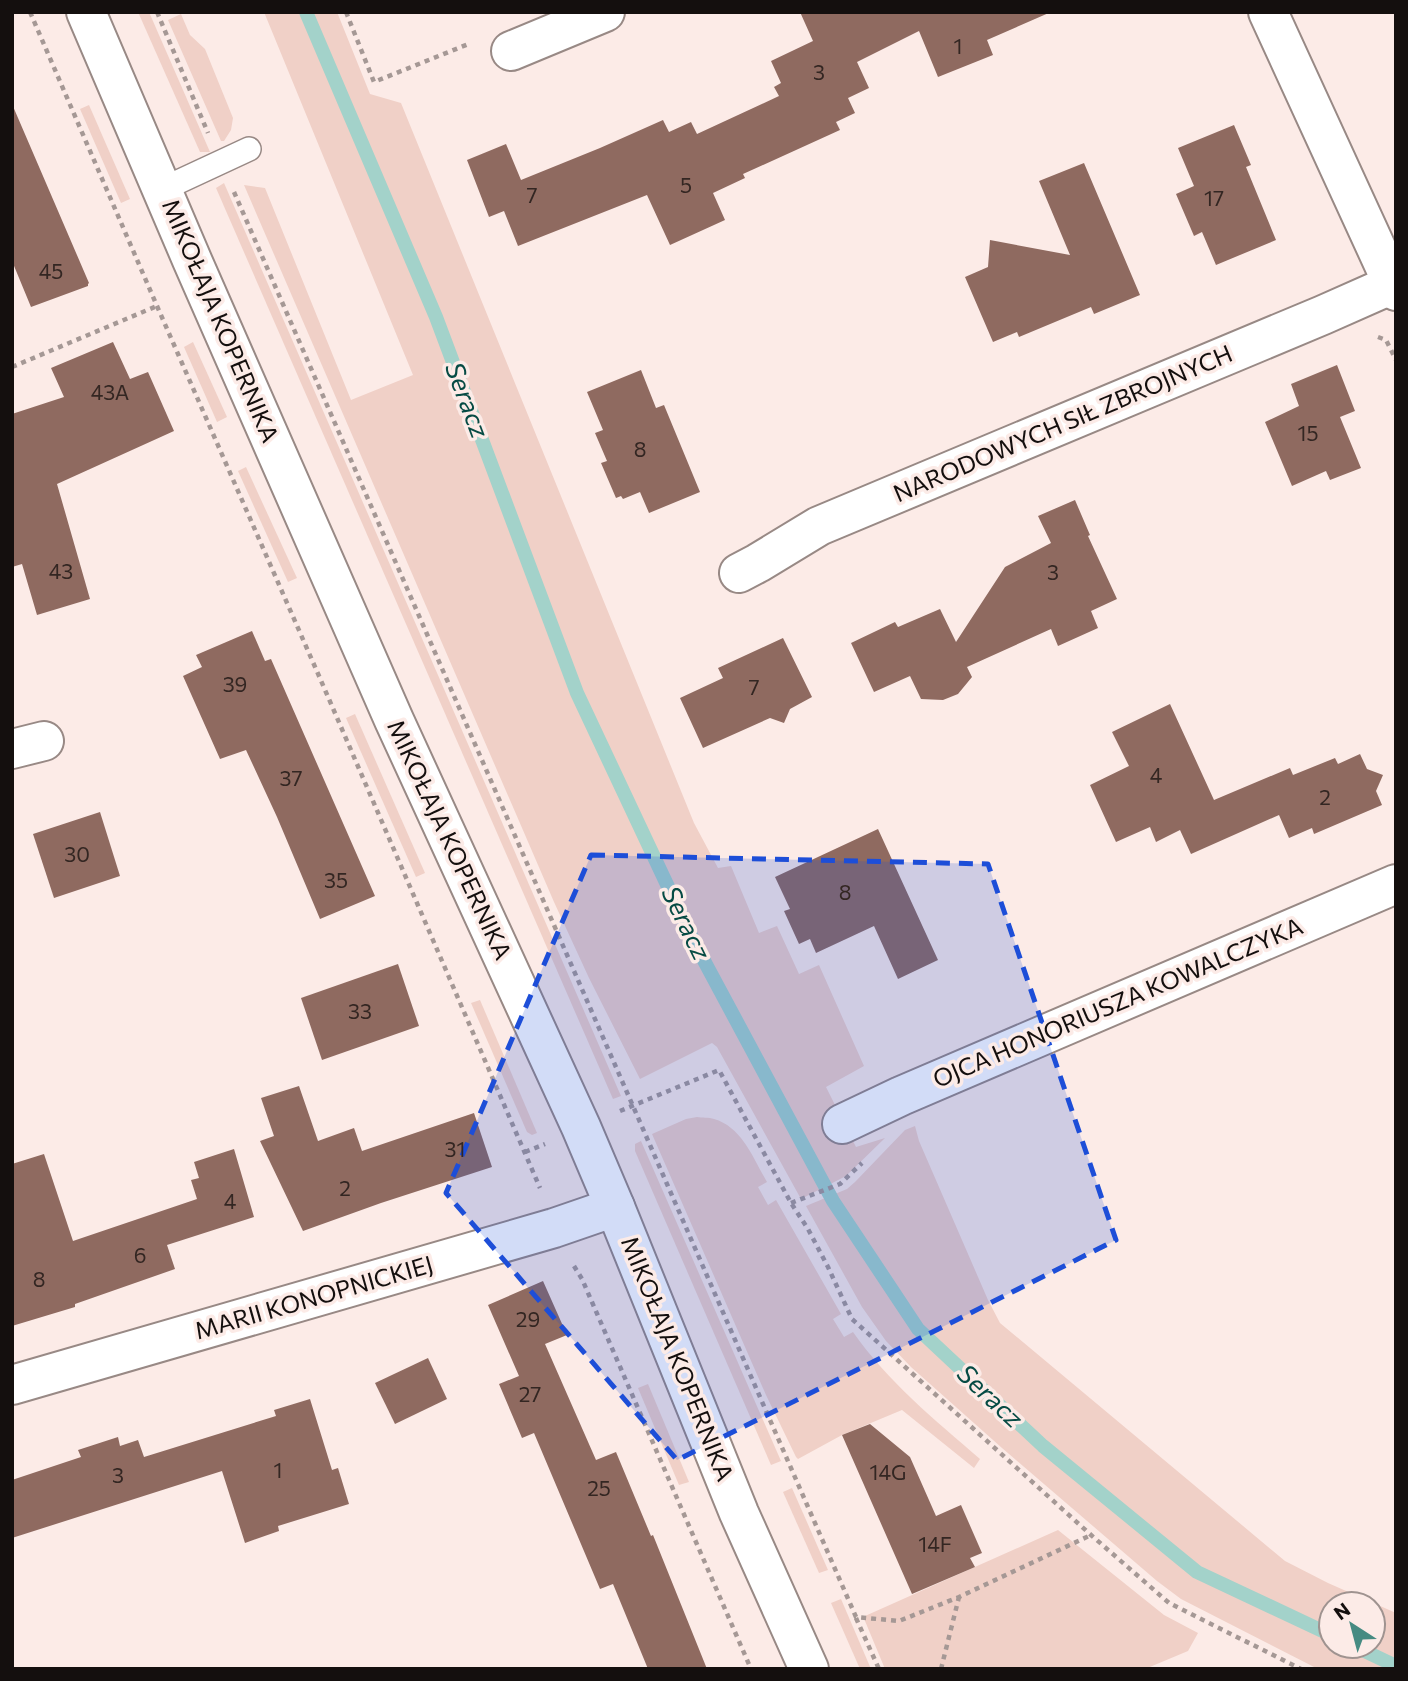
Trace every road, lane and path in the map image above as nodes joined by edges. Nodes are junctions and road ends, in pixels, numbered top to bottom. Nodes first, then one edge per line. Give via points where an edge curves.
1 (30, 12) edge
2 (86, 12) edge
3 (346, 12) edge
4 (605, 12) edge
5 (1268, 12) edge
6 (158, 13) edge
7 (473, 42) dead end
8 (511, 51) dead end
9 (249, 149) dead end
10 (221, 162) junction
11 (163, 189) junction
12 (1394, 288) edge
13 (157, 306) junction
14 (12, 367) edge
15 (739, 573) dead end
16 (1396, 884) edge
17 (633, 1105) junction
18 (842, 1124) dead end
19 (840, 1184) dead end
20 (791, 1203) junction
21 (615, 1207) junction
22 (555, 1228) junction
23 (12, 1385) edge
24 (1091, 1535) junction
25 (959, 1597) junction
26 (856, 1617) junction
27 (751, 1669) edge
28 (809, 1669) edge
29 (879, 1669) edge
30 (941, 1669) edge
31 (1301, 1669) edge

1 - 13 path
2 - 11 street, MIKOŁAJA KOPERNIKA
3 - 7 path via 374,82
4 - 8 street
5 - 12 street
6 - 10 path
9 - 10 lane
10 - 11 lane
10 - 17 path
11 - 21 street, MIKOŁAJA KOPERNIKA via 394,720
12 - 15 street, NARODOWYCH SIŁ ZBROJNYCH via 819,526
13 - 14 path
13 - 22 path
16 - 18 street, OJCA HONORIUSZA KOWALCZYKA
17 - 20 path via 719,1070
17 - 26 path
19 - 20 path
20 - 24 path via 852,1319
21 - 22 street, MARII KONOPNICKIEJ
21 - 28 street, MIKOŁAJA KOPERNIKA via 739,1513
22 - 23 street, MARII KONOPNICKIEJ
22 - 27 path via 582,1279
24 - 25 path
24 - 31 path via 1168,1603
25 - 26 path via 899,1621
25 - 30 path
26 - 29 path

